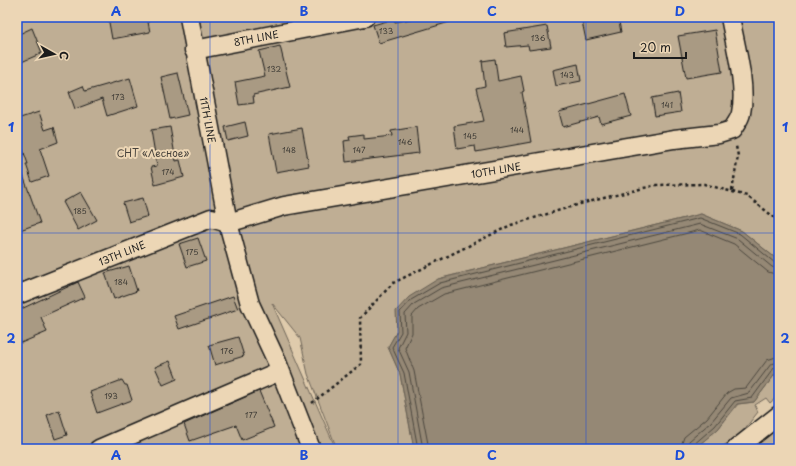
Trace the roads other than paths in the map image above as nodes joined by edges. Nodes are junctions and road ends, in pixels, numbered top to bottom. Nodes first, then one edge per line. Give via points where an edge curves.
1 (189, 17) edge
2 (365, 17) edge
3 (730, 17) edge
4 (194, 50) junction
5 (228, 223) junction
6 (17, 295) edge
7 (280, 371) junction
8 (779, 415) edge
9 (99, 449) edge
10 (311, 449) edge
11 (736, 449) edge

1 - 4 street, 11TH LINE
2 - 4 street, 8TH LINE
3 - 5 street, 10TH LINE via 742,84 741,114 732,130 284,206
4 - 5 street, 11TH LINE
5 - 6 street, 13TH LINE via 211,218
5 - 7 street, 11TH LINE via 250,304
7 - 9 street
7 - 10 street, 11TH LINE
8 - 11 street

